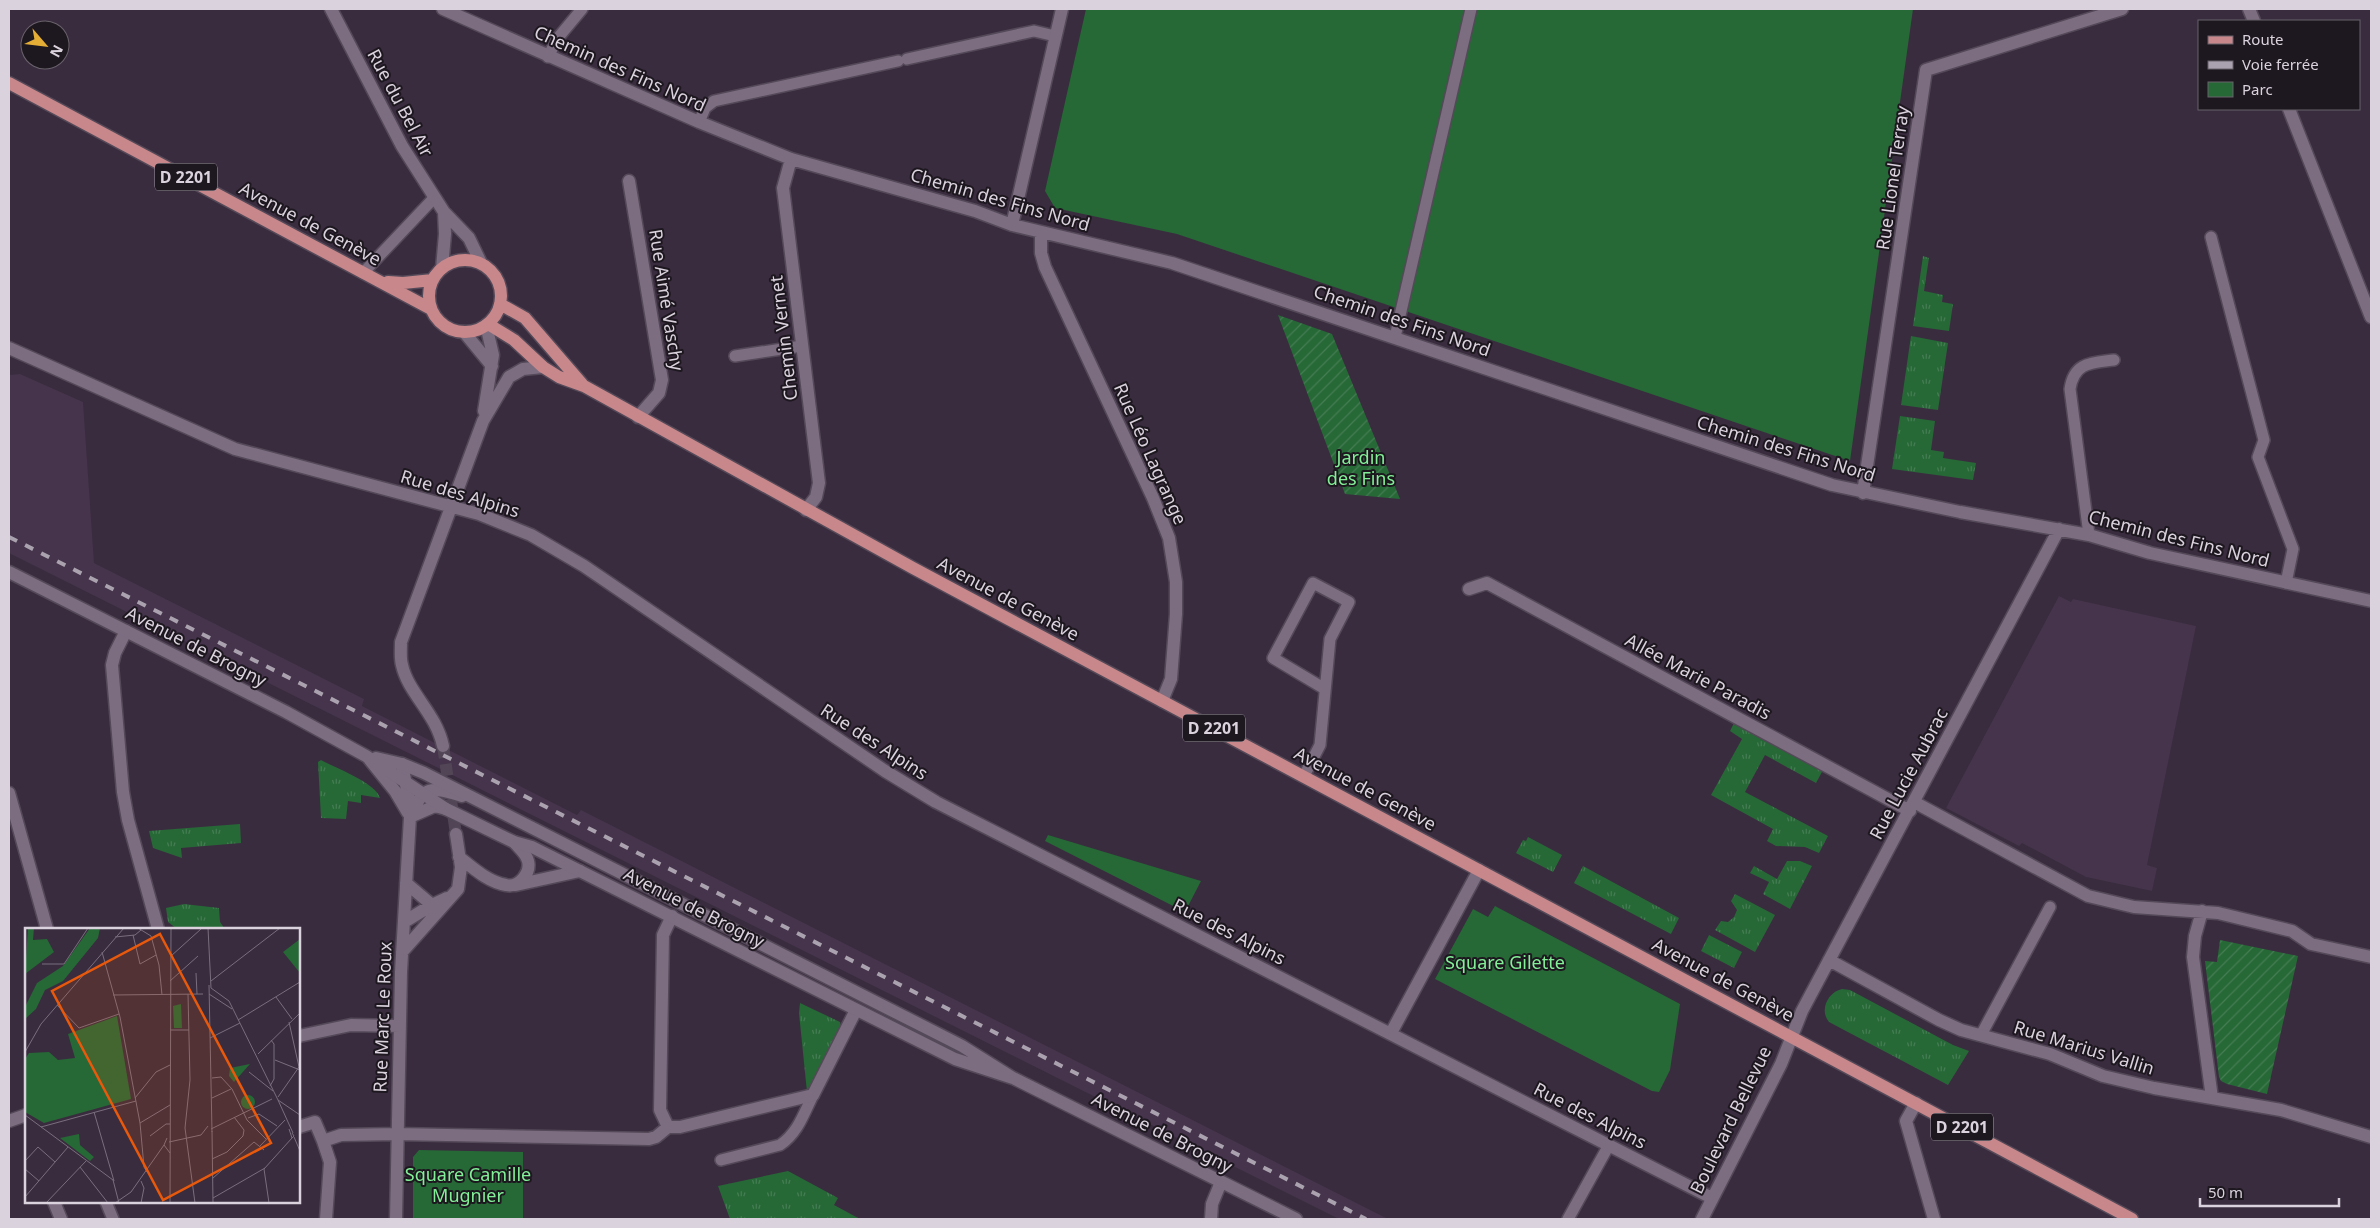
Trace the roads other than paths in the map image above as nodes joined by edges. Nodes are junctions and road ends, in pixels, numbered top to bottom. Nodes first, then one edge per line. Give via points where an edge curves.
1 (332, 9) edge
2 (443, 9) edge
3 (582, 9) edge
4 (1062, 9) edge
5 (1471, 9) edge
6 (2122, 9) edge
7 (1055, 36) junction
8 (548, 57) junction
9 (9, 83) edge
10 (2289, 110) edge
11 (698, 122) junction
12 (791, 159) junction
13 (628, 181) dead end
14 (434, 198) junction
15 (444, 212) junction
16 (1012, 226) junction
17 (1041, 232) junction
18 (2211, 237) dead end
19 (481, 263) junction
20 (442, 268) junction
21 (363, 273) junction
22 (433, 280) junction
23 (384, 282) junction
24 (500, 304) junction
25 (431, 309) junction
26 (2371, 317) edge
27 (487, 324) junction
28 (464, 332) junction
29 (1395, 337) junction
30 (802, 346) junction
31 (9, 348) edge
32 (735, 356) dead end
33 (2114, 360) dead end
34 (492, 366) junction
35 (543, 366) junction
36 (584, 386) junction
37 (638, 417) junction
38 (483, 421) junction
39 (1863, 493) junction
40 (452, 506) junction
41 (806, 510) junction
42 (2059, 529) junction
43 (2089, 535) junction
44 (9, 572) edge
45 (2286, 583) junction
46 (1469, 588) dead end
47 (2371, 601) edge
48 (126, 631) junction
49 (1326, 689) junction
50 (1162, 700) junction
51 (443, 746) tunnel mouth
52 (366, 756) junction
53 (402, 764) junction
54 (1304, 776) junction
55 (406, 781) junction
56 (9, 793) edge
57 (424, 793) junction
58 (479, 801) junction
59 (1912, 807) junction
60 (446, 809) junction
61 (410, 817) junction
62 (456, 834) tunnel mouth
63 (514, 842) junction
64 (459, 858) junction
65 (1479, 870) junction
66 (580, 871) junction
67 (634, 880) junction
68 (406, 883) junction
69 (516, 885) junction
70 (454, 894) junction
71 (432, 905) junction
72 (687, 906) junction
73 (2050, 907) dead end
74 (2202, 911) junction
75 (672, 916) junction
76 (404, 922) junction
77 (47, 928) edge
78 (158, 928) edge
79 (402, 952) junction
80 (2371, 957) edge
81 (1830, 960) junction
82 (877, 1003) junction
83 (856, 1010) junction
84 (400, 1026) junction
85 (1391, 1033) junction
86 (1981, 1035) junction
87 (300, 1036) edge
88 (1791, 1036) junction
89 (1013, 1078) junction
90 (813, 1095) junction
91 (2212, 1098) junction
92 (1916, 1103) junction
93 (25, 1120) edge
94 (9, 1121) edge
95 (300, 1127) edge
96 (668, 1127) junction
97 (397, 1134) junction
98 (2371, 1137) edge
99 (323, 1141) junction
100 (1608, 1145) junction
101 (721, 1160) dead end
102 (1221, 1182) junction
103 (1712, 1198) junction
104 (56, 1203) edge
105 (106, 1203) edge
106 (61, 1219) edge
107 (112, 1219) edge
108 (326, 1219) edge
109 (396, 1219) edge
110 (1211, 1219) edge
111 (1296, 1219) edge
112 (1568, 1219) edge
113 (1702, 1219) edge
114 (1934, 1219) edge
115 (2132, 1219) edge

1 - 14 street, Rue du Bel Air via 386,117
2 - 8 street, Chemin des Fins Nord
3 - 8 lane via 557,38
4 - 7 street
5 - 29 lane
6 - 39 street, Rue Lionel Terray via 1926,70
7 - 11 lane via 1034,32 714,101 705,108
7 - 16 street
8 - 11 street, Chemin des Fins Nord
9 - 21 main road, Avenue de Genève / D 2201
10 - 26 street
11 - 12 street, Chemin des Fins Nord
12 - 16 street, Chemin des Fins Nord via 975,211
12 - 30 street, Chemin Vernet via 783,188
13 - 37 street, Rue Aimé Vaschy via 662,380 659,393
14 - 15 street, Rue du Bel Air
14 - 21 lane
15 - 19 street, Rue du Bel Air via 463,230
15 - 20 street
16 - 17 street, Chemin des Fins Nord
17 - 29 street, Chemin des Fins Nord via 1172,263
17 - 50 street, Rue Léo Lagrange via 1045,267 1169,538 1175,567 1176,614 1171,679
18 - 45 lane via 2264,440 2258,457 2293,549
19 - 20 main road via 461,260
19 - 24 main road via 497,279 501,289
20 - 22 main road
21 - 23 main road, Avenue de Genève / D 2201
22 - 23 main road, Avenue de Genève
22 - 25 main road via 429,299
23 - 25 main road, Avenue de Genève / D 2201
24 - 27 main road
24 - 36 main road, Avenue de Genève / D 2201 via 525,318
25 - 28 main road via 444,326
27 - 28 main road
27 - 34 street
27 - 35 main road, Avenue de Genève via 514,340
28 - 34 street
29 - 39 street, Chemin des Fins Nord
30 - 32 lane
30 - 41 street, Chemin Vernet via 819,483 816,497
31 - 40 street, Rue des Alpins via 235,449
33 - 43 lane via 2086,364 2071,381
34 - 38 street
35 - 36 main road, Avenue de Genève via 559,377
35 - 38 street via 523,369 509,377
36 - 37 main road, Avenue de Genève / D 2201
37 - 41 main road, Avenue de Genève / D 2201
38 - 40 street
39 - 42 street, Chemin des Fins Nord
40 - 51 street via 404,631 400,656 405,676 433,719
40 - 85 street, Rue des Alpins via 517,529 570,558 920,793
41 - 50 main road, Avenue de Genève / D 2201
42 - 43 street, Chemin des Fins Nord
42 - 59 street, Rue Lucie Aubrac
43 - 45 street, Chemin des Fins Nord via 2150,553
44 - 48 street, Avenue de Brogny
45 - 47 street, Chemin des Fins Nord
46 - 59 street, Allée Marie Paradis via 1487,583
48 - 52 street, Avenue de Brogny
48 - 78 street via 112,665 119,766 128,820
49 - 49 lane via 1330,639 1349,602 1313,583 1273,658
49 - 54 lane via 1320,745
50 - 54 main road, Avenue de Genève / D 2201
52 - 53 street, Avenue de Brogny
52 - 55 street, Avenue de Brogny
52 - 61 street via 395,791
53 - 55 street, Rue Marc Le Roux
53 - 58 street, Avenue de Brogny
54 - 65 main road, Avenue de Genève / D 2201
55 - 57 street, Avenue de Brogny
55 - 61 street, Rue Marc Le Roux
56 - 77 street
57 - 58 street via 437,789
57 - 60 street, Avenue de Brogny
57 - 61 street
58 - 67 street, Avenue de Brogny
59 - 74 street, Allée Marie Paradis via 2088,896 2134,907
59 - 81 street, Rue Lucie Aubrac
60 - 61 street via 435,806
60 - 63 street, Avenue de Brogny
61 - 68 street, Rue Marc Le Roux
62 - 64 street
63 - 66 street, Avenue de Brogny via 532,847
63 - 69 street via 526,855 528,863 527,873
64 - 69 street via 488,879 508,886
64 - 70 street via 460,883
65 - 85 street
65 - 88 main road, Avenue de Genève / D 2201
66 - 67 street via 593,869
66 - 69 street
66 - 75 street, Avenue de Brogny
67 - 72 street, Avenue de Brogny
68 - 71 street
68 - 76 street, Rue Marc Le Roux
70 - 71 street
70 - 79 street
71 - 76 street
72 - 75 lane
72 - 82 street, Avenue de Brogny
73 - 86 lane
74 - 80 street, Allée Marie Paradis via 2292,931 2311,944
74 - 91 street via 2193,957
75 - 83 street, Avenue de Brogny
75 - 96 street via 663,934 660,1100 662,1116
76 - 79 street, Rue Marc Le Roux
79 - 84 street, Rue Marc Le Roux
81 - 86 street, Rue Marius Vallin via 1939,1020
81 - 88 street, Rue Lucie Aubrac
82 - 83 lane
82 - 89 street, Avenue de Brogny via 962,1046
83 - 89 street, Avenue de Brogny via 955,1058
83 - 90 street
84 - 87 street via 351,1025
84 - 97 street, Rue Marc Le Roux
85 - 100 street, Rue des Alpins
86 - 91 street, Rue Marius Vallin via 2050,1054 2103,1076
88 - 92 main road, Avenue de Genève / D 2201
88 - 103 street, Boulevard Bellevue via 1781,1064
89 - 102 street, Avenue de Brogny
90 - 96 street via 680,1127
90 - 101 lane via 787,1141
91 - 98 street, Rue Marius Vallin via 2281,1110
92 - 114 street via 1906,1121
92 - 115 main road, Avenue de Genève / D 2201
93 - 94 street
95 - 99 street via 315,1122
96 - 97 street via 649,1139
97 - 99 street via 342,1135
97 - 109 street, Rue Marc Le Roux
99 - 108 street via 330,1162
100 - 103 street, Rue des Alpins
100 - 112 lane
102 - 110 street via 1212,1204
102 - 111 street, Avenue de Brogny
103 - 113 street, Boulevard Bellevue
104 - 106 street
105 - 107 lane

